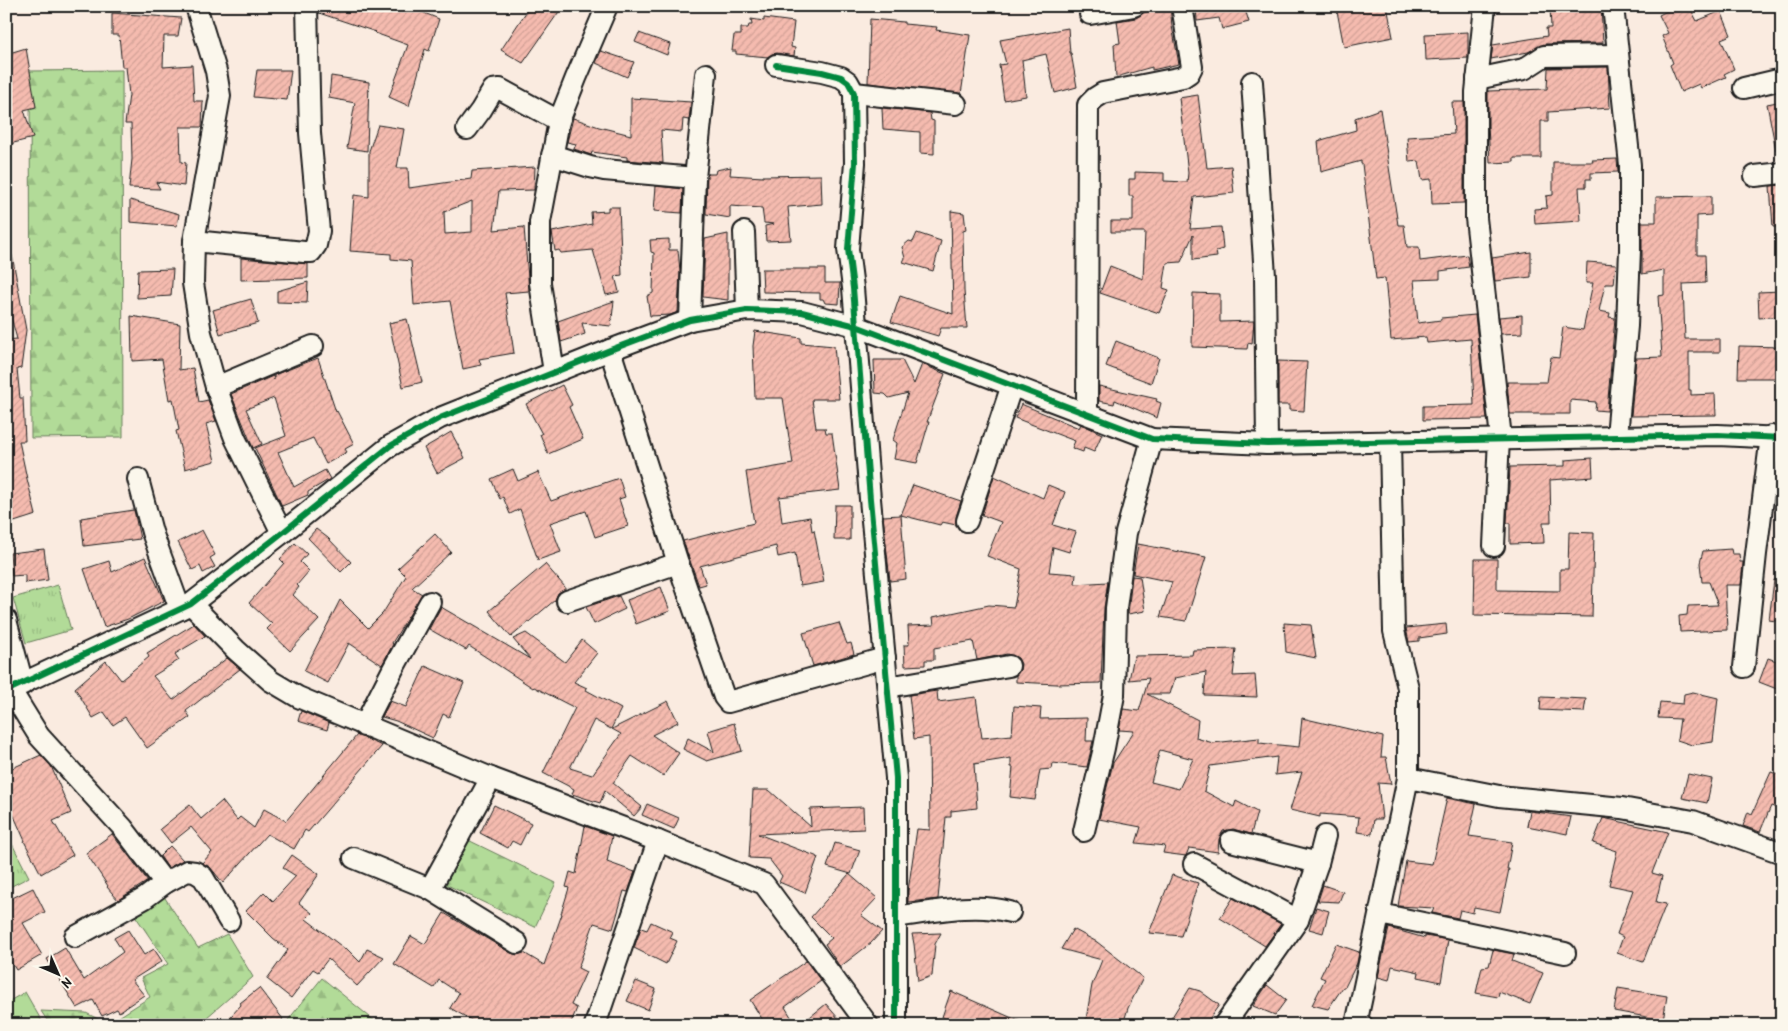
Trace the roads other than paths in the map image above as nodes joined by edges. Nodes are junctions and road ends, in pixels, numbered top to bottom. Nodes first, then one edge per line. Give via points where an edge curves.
1 (196, 6) edge
2 (307, 6) edge
3 (608, 6) edge
4 (1134, 6) edge
5 (1182, 6) edge
6 (1485, 6) edge
7 (1613, 6) edge
8 (1090, 14) dead end
9 (1618, 55) junction
10 (776, 65) dead end
11 (706, 74) dead end
12 (1477, 79) junction
13 (1782, 79) edge
14 (1252, 82) dead end
15 (1744, 88) dead end
16 (854, 93) junction
17 (956, 104) dead end
18 (559, 121) junction
19 (467, 129) dead end
20 (552, 155) junction
21 (1782, 173) edge
22 (1755, 176) dead end
23 (695, 178) junction
24 (744, 232) dead end
25 (194, 241) junction
26 (747, 310) junction
27 (690, 320) junction
28 (856, 326) junction
29 (313, 346) dead end
30 (610, 350) junction
31 (554, 372) junction
32 (1012, 385) junction
33 (216, 387) junction
34 (1087, 414) junction
35 (1617, 436) junction
36 (1776, 437) edge
37 (1500, 438) junction
38 (1152, 439) junction
39 (1390, 441) junction
40 (1267, 444) junction
41 (138, 479) dead end
42 (967, 521) dead end
43 (282, 533) junction
44 (1494, 546) dead end
45 (678, 563) junction
46 (567, 600) dead end
47 (430, 602) dead end
48 (185, 607) junction
49 (6, 620) edge
50 (885, 658) junction
51 (1009, 666) dead end
52 (1744, 667) dead end
53 (888, 687) junction
54 (13, 688) edge
55 (364, 726) junction
56 (492, 778) junction
57 (1408, 778) junction
58 (1084, 831) dead end
59 (1325, 836) dead end
60 (1231, 840) dead end
61 (658, 841) junction
62 (1782, 853) edge
63 (354, 858) dead end
64 (1318, 863) junction
65 (1194, 864) dead end
66 (164, 883) junction
67 (430, 889) junction
68 (1010, 912) dead end
69 (1380, 914) junction
70 (896, 917) junction
71 (1298, 920) junction
72 (230, 922) dead end
73 (75, 937) dead end
74 (517, 943) dead end
75 (1565, 952) dead end
76 (594, 1025) edge
77 (868, 1025) edge
78 (896, 1025) edge
79 (1224, 1025) edge
80 (1362, 1025) edge

1 - 25 street via 216,71 220,96
2 - 25 street via 310,133 319,231 316,245 311,252 304,252
3 - 18 street
4 - 8 street
5 - 34 street via 1192,66 1188,73 1183,77 1103,93 1088,105
6 - 12 street
7 - 9 street
9 - 12 street via 1544,56 1524,69
9 - 35 street via 1630,193 1627,326
10 - 16 street via 840,77 848,82
11 - 23 street
12 - 37 street via 1476,218
13 - 15 street
14 - 40 street via 1265,276
16 - 17 street
16 - 28 street via 855,163 848,249
18 - 19 street via 500,89 493,90
18 - 20 street
20 - 23 street via 604,170
20 - 31 street via 540,222 540,283
21 - 22 street
23 - 27 street
24 - 26 street
25 - 33 street via 194,291 201,333
26 - 27 street
26 - 28 street via 802,312
27 - 30 street
28 - 32 street
28 - 50 street
29 - 33 street
30 - 31 street
30 - 45 street
31 - 43 street via 440,418 390,446
32 - 34 street
32 - 42 street
33 - 43 street via 235,438
34 - 38 street
35 - 36 street
35 - 37 street
36 - 52 street via 1756,554
37 - 39 street
37 - 44 street
38 - 40 street
38 - 58 street via 1126,533 1116,608 1114,695
39 - 40 street
39 - 57 street via 1394,630 1408,688
41 - 48 street via 152,532
43 - 48 street
45 - 46 street
45 - 50 street via 728,702
47 - 55 street
48 - 54 street
48 - 55 street via 271,681 298,697
49 - 54 street
50 - 53 street
51 - 53 street
53 - 70 street via 896,778
54 - 66 street via 38,736 123,828
55 - 56 street
56 - 61 street
56 - 67 street
57 - 62 street via 1499,796 1622,808 1693,822
57 - 69 street
59 - 64 street
60 - 64 street
61 - 76 street
61 - 77 street via 764,884
63 - 67 street
64 - 71 street
65 - 71 street
66 - 72 street via 187,871 195,872 203,877
66 - 73 street via 145,898
67 - 74 street
68 - 70 street via 998,908 952,909
69 - 75 street
69 - 80 street via 1357,1020
70 - 78 street
71 - 79 street

